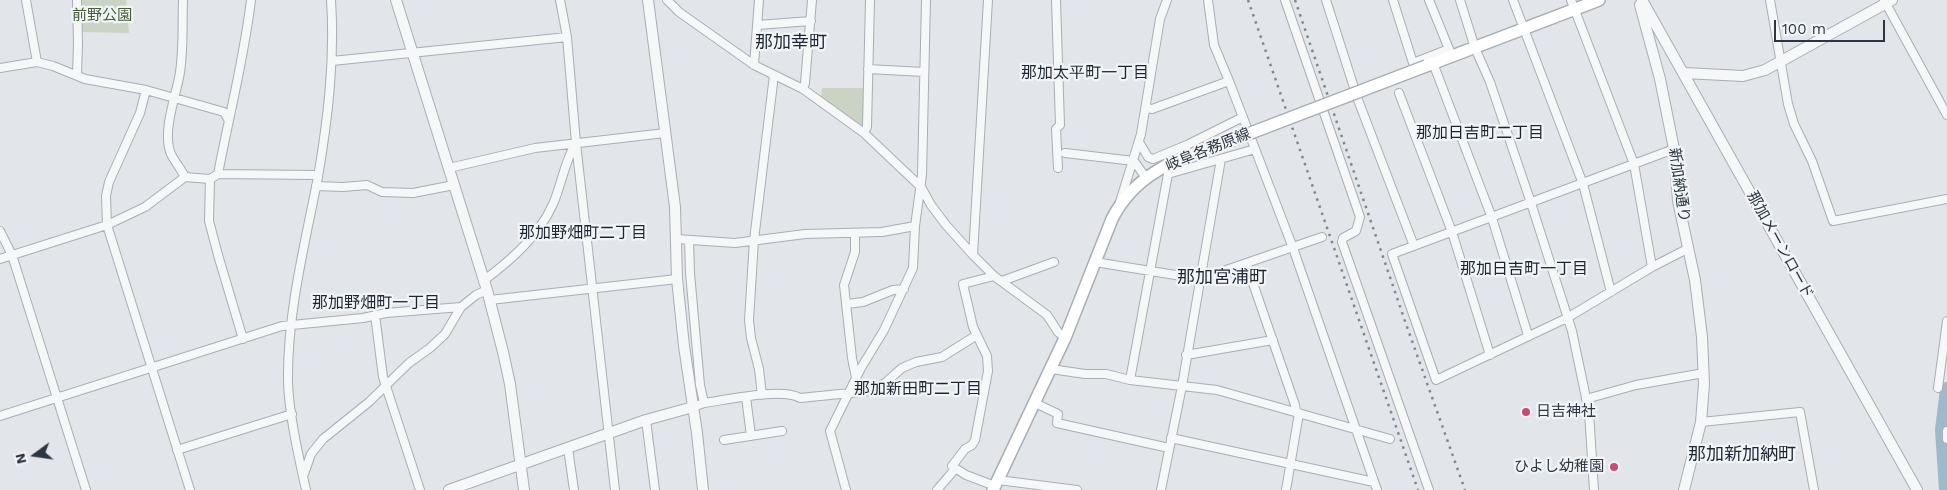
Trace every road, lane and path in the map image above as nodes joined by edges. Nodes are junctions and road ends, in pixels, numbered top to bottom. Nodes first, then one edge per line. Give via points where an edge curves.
1 (26, 0) edge
2 (77, 0) edge
3 (183, 0) edge
4 (251, 0) edge
5 (331, 0) edge
6 (396, 0) edge
7 (560, 0) edge
8 (648, 0) edge
9 (667, 0) edge
10 (759, 0) edge
11 (812, 0) edge
12 (870, 0) edge
13 (926, 0) edge
14 (988, 0) edge
15 (1056, 0) edge
16 (1167, 0) edge
17 (1208, 0) edge
18 (1286, 0) edge
19 (1326, 0) edge
20 (1393, 0) edge
21 (1430, 0) edge
22 (1460, 0) edge
23 (1513, 0) edge
24 (1599, 0) edge
25 (1640, 0) edge
26 (1770, 0) edge
27 (1887, 1) edge
28 (1573, 4) edge
29 (811, 21) junction
30 (757, 25) junction
31 (1523, 29) junction
32 (567, 37) junction
33 (1475, 48) junction
34 (412, 52) junction
35 (1451, 53) junction
36 (332, 61) junction
37 (37, 62) junction
38 (1782, 62) junction
39 (1429, 64) junction
40 (754, 65) junction
41 (0, 68) edge
42 (868, 69) junction
43 (924, 72) junction
44 (1684, 73) junction
45 (77, 75) junction
46 (774, 75) junction
47 (1229, 81) junction
48 (146, 90) junction
49 (803, 90) junction
50 (1399, 93) dead end
51 (174, 98) junction
52 (1146, 108) junction
53 (1947, 116) edge
54 (1243, 117) junction
55 (228, 119) junction
56 (664, 133) junction
57 (864, 133) junction
58 (1139, 142) junction
59 (576, 143) junction
60 (1256, 149) junction
61 (1674, 149) junction
62 (1065, 153) dead end
63 (1221, 159) junction
64 (1134, 161) junction
65 (1634, 164) junction
66 (449, 168) junction
67 (1058, 168) dead end
68 (218, 174) junction
69 (318, 175) junction
70 (185, 178) junction
71 (1146, 178) junction
72 (210, 179) junction
73 (454, 184) junction
74 (1583, 184) junction
75 (316, 186) junction
76 (921, 186) junction
77 (1947, 199) edge
78 (1531, 203) junction
79 (1119, 205) junction
80 (1492, 218) junction
81 (106, 225) junction
82 (915, 226) junction
83 (0, 231) edge
84 (1452, 232) junction
85 (855, 233) junction
86 (1322, 237) dead end
87 (677, 239) junction
88 (689, 240) junction
89 (754, 240) junction
90 (1414, 246) junction
91 (1293, 248) junction
92 (1689, 248) junction
93 (973, 254) junction
94 (12, 255) junction
95 (0, 259) edge
96 (1054, 262) dead end
97 (1095, 262) junction
98 (1246, 263) junction
99 (1652, 267) junction
100 (1150, 272) junction
101 (994, 276) junction
102 (677, 279) junction
103 (1200, 279) junction
104 (1002, 281) junction
105 (593, 288) junction
106 (904, 289) junction
107 (486, 291) junction
108 (1611, 292) junction
109 (847, 304) junction
110 (461, 307) junction
111 (375, 315) junction
112 (1567, 318) junction
113 (1947, 322) edge
114 (292, 325) junction
115 (1528, 335) junction
116 (977, 336) junction
117 (1065, 338) junction
118 (243, 339) junction
119 (1273, 340) junction
120 (1186, 354) junction
121 (1490, 355) junction
122 (151, 367) junction
123 (1051, 369) junction
124 (1704, 373) junction
125 (856, 378) junction
126 (1130, 380) junction
127 (1182, 386) junction
128 (386, 387) junction
129 (1938, 388) dead end
130 (849, 394) junction
131 (762, 395) junction
132 (57, 397) junction
133 (746, 397) junction
134 (1586, 399) junction
135 (704, 403) junction
136 (1035, 403) junction
137 (693, 407) junction
138 (1297, 412) junction
139 (292, 414) junction
140 (0, 416) edge
141 (646, 420) junction
142 (1701, 422) junction
143 (1356, 430) junction
144 (782, 431) dead end
145 (1947, 431) edge
146 (608, 434) junction
147 (751, 436) junction
148 (1171, 438) junction
149 (1390, 439) dead end
150 (1947, 439) edge
151 (724, 440) dead end
152 (568, 448) junction
153 (1169, 448) junction
154 (177, 450) junction
155 (1290, 464) junction
156 (520, 466) junction
157 (955, 468) junction
158 (303, 476) junction
159 (996, 485) edge
160 (1376, 486) edge
161 (470, 487) edge
162 (86, 490) edge
163 (190, 490) edge
164 (306, 490) edge
165 (420, 490) edge
166 (449, 490) edge
167 (524, 490) edge
168 (574, 490) edge
169 (615, 490) edge
170 (655, 490) edge
171 (703, 490) edge
172 (846, 490) edge
173 (937, 490) edge
174 (1077, 490) edge
175 (1161, 490) edge
176 (1286, 490) edge
177 (1429, 490) edge
178 (1594, 490) edge
179 (1684, 490) edge
180 (1814, 490) edge
181 (1917, 490) edge

1 - 37 street
2 - 45 street
3 - 51 street via 180,77
4 - 55 street via 239,78
5 - 36 street
6 - 34 street
7 - 32 street
8 - 56 street
9 - 40 street
10 - 30 street
11 - 29 street
12 - 42 street
13 - 43 street
14 - 93 street
15 - 67 street via 1060,125 1056,129
16 - 52 street via 1160,19
17 - 47 street via 1214,45
18 - 177 street via 1360,217 1356,231 1343,238 1342,242
19 - 90 street via 1358,100
20 - 35 street via 1413,63
21 - 35 street
22 - 33 street
23 - 31 street
24 - 28 main road, 岐阜各務原線
25 - 44 street, 那加メーンロード
25 - 61 street, 新加納通り
26 - 38 street
27 - 38 street
27 - 53 street
28 - 31 main road, 岐阜各務原線
28 - 65 street
29 - 30 street
29 - 49 street
30 - 40 street
31 - 33 main road, 岐阜各務原線
31 - 74 street
32 - 34 street
32 - 59 street
33 - 35 main road, 岐阜各務原線
33 - 78 street via 1490,82
34 - 36 street
34 - 66 street
35 - 39 main road, 岐阜各務原線
36 - 69 street via 331,90
37 - 41 street
37 - 45 street
38 - 44 street via 1743,76
38 - 77 street via 1794,124 1812,161 1833,221
39 - 71 main road, 岐阜各務原線, bridge via 1172,162
39 - 80 street
40 - 46 street
42 - 43 street
42 - 57 street via 867,127
43 - 76 street
44 - 181 street, 那加メーンロード
45 - 48 street
46 - 49 street
46 - 89 street
47 - 52 street via 1152,109
47 - 54 street
48 - 51 street
48 - 81 street via 140,112 109,182
49 - 57 street
50 - 84 street
51 - 55 street via 224,112
51 - 70 street via 169,124 171,154
52 - 58 street
54 - 58 street via 1153,158 1148,157
54 - 60 street
55 - 68 street
56 - 59 street
56 - 87 street
57 - 76 street
58 - 64 street
59 - 66 street via 535,148
59 - 105 street
59 - 107 street via 569,154 553,204 540,226
60 - 63 street
60 - 91 street
61 - 65 street
61 - 92 street, 新加納通り via 1678,201
62 - 64 street
63 - 100 street via 1168,174
63 - 103 street
64 - 71 street
64 - 79 street
65 - 74 street
65 - 99 street
66 - 73 street
68 - 69 street
68 - 72 street
69 - 75 street
70 - 72 street
70 - 81 street via 145,207
71 - 79 main road, 岐阜各務原線
72 - 118 street via 209,221
73 - 75 street via 413,194 382,192 367,185
73 - 107 street
74 - 78 street
74 - 108 street
75 - 114 street
76 - 82 street
76 - 93 street via 946,225
78 - 80 street
78 - 112 street
79 - 97 main road, 岐阜各務原線
80 - 84 street
80 - 115 street
81 - 94 street
81 - 122 street
82 - 85 street
82 - 106 street via 915,260
83 - 94 street
84 - 90 street
84 - 121 street
85 - 89 street
85 - 109 street via 855,252 844,285
86 - 91 street
87 - 88 street
87 - 102 street
88 - 89 street via 735,243
88 - 135 street via 699,376
89 - 131 street via 749,320
90 - 121 street via 1392,254 1436,380
91 - 98 street
91 - 143 street
92 - 99 street
92 - 124 street, 新加納通り
93 - 101 street
94 - 95 street
94 - 132 street
96 - 104 street
97 - 100 street
97 - 117 main road, 岐阜各務原線
98 - 103 street
98 - 119 street
99 - 108 street
100 - 103 street
100 - 126 street
101 - 104 street
101 - 116 street via 963,284
102 - 105 street
102 - 137 street
103 - 120 street
104 - 117 street via 1047,315
105 - 107 street
105 - 146 street
106 - 109 street
106 - 125 street
107 - 110 street
107 - 156 street via 510,384
108 - 112 street
109 - 125 street
110 - 111 street
110 - 128 street via 445,334
111 - 114 street
111 - 128 street
112 - 115 street
112 - 134 street
113 - 129 street
114 - 118 street
114 - 139 street via 288,380
115 - 121 street
116 - 130 street via 942,357 902,368 878,388
116 - 157 street via 987,356 987,383 975,440 952,466
117 - 123 main road, 岐阜各務原線
118 - 122 street
119 - 120 street
119 - 138 street
120 - 127 street
122 - 132 street
122 - 154 street
123 - 126 street via 1106,374
123 - 136 main road, 岐阜各務原線
124 - 134 street via 1636,385
124 - 142 street, 新加納通り
125 - 130 street
126 - 127 street
127 - 138 street via 1217,390
127 - 148 street
128 - 158 street via 323,439 311,454
128 - 165 street
130 - 131 street via 800,398 786,393
130 - 172 street via 830,431
131 - 133 street
132 - 140 street
132 - 162 street
133 - 135 street
133 - 147 street
134 - 178 street
135 - 137 street
136 - 153 street via 1058,414 1057,423
136 - 159 main road, 岐阜各務原線
137 - 141 street
137 - 171 street
138 - 143 street
138 - 155 street
139 - 154 street
139 - 158 street
141 - 146 street
141 - 170 street
142 - 179 street
142 - 180 street via 1800,412
143 - 149 street
143 - 160 street
144 - 147 street
145 - 150 street
146 - 152 street
146 - 169 street
147 - 151 street
148 - 153 street
148 - 155 street
152 - 156 street
152 - 168 street
153 - 175 street
154 - 163 street
155 - 160 street
155 - 176 street
156 - 161 street
156 - 167 street
157 - 159 street
157 - 173 street
158 - 164 street
159 - 174 street
161 - 166 street

